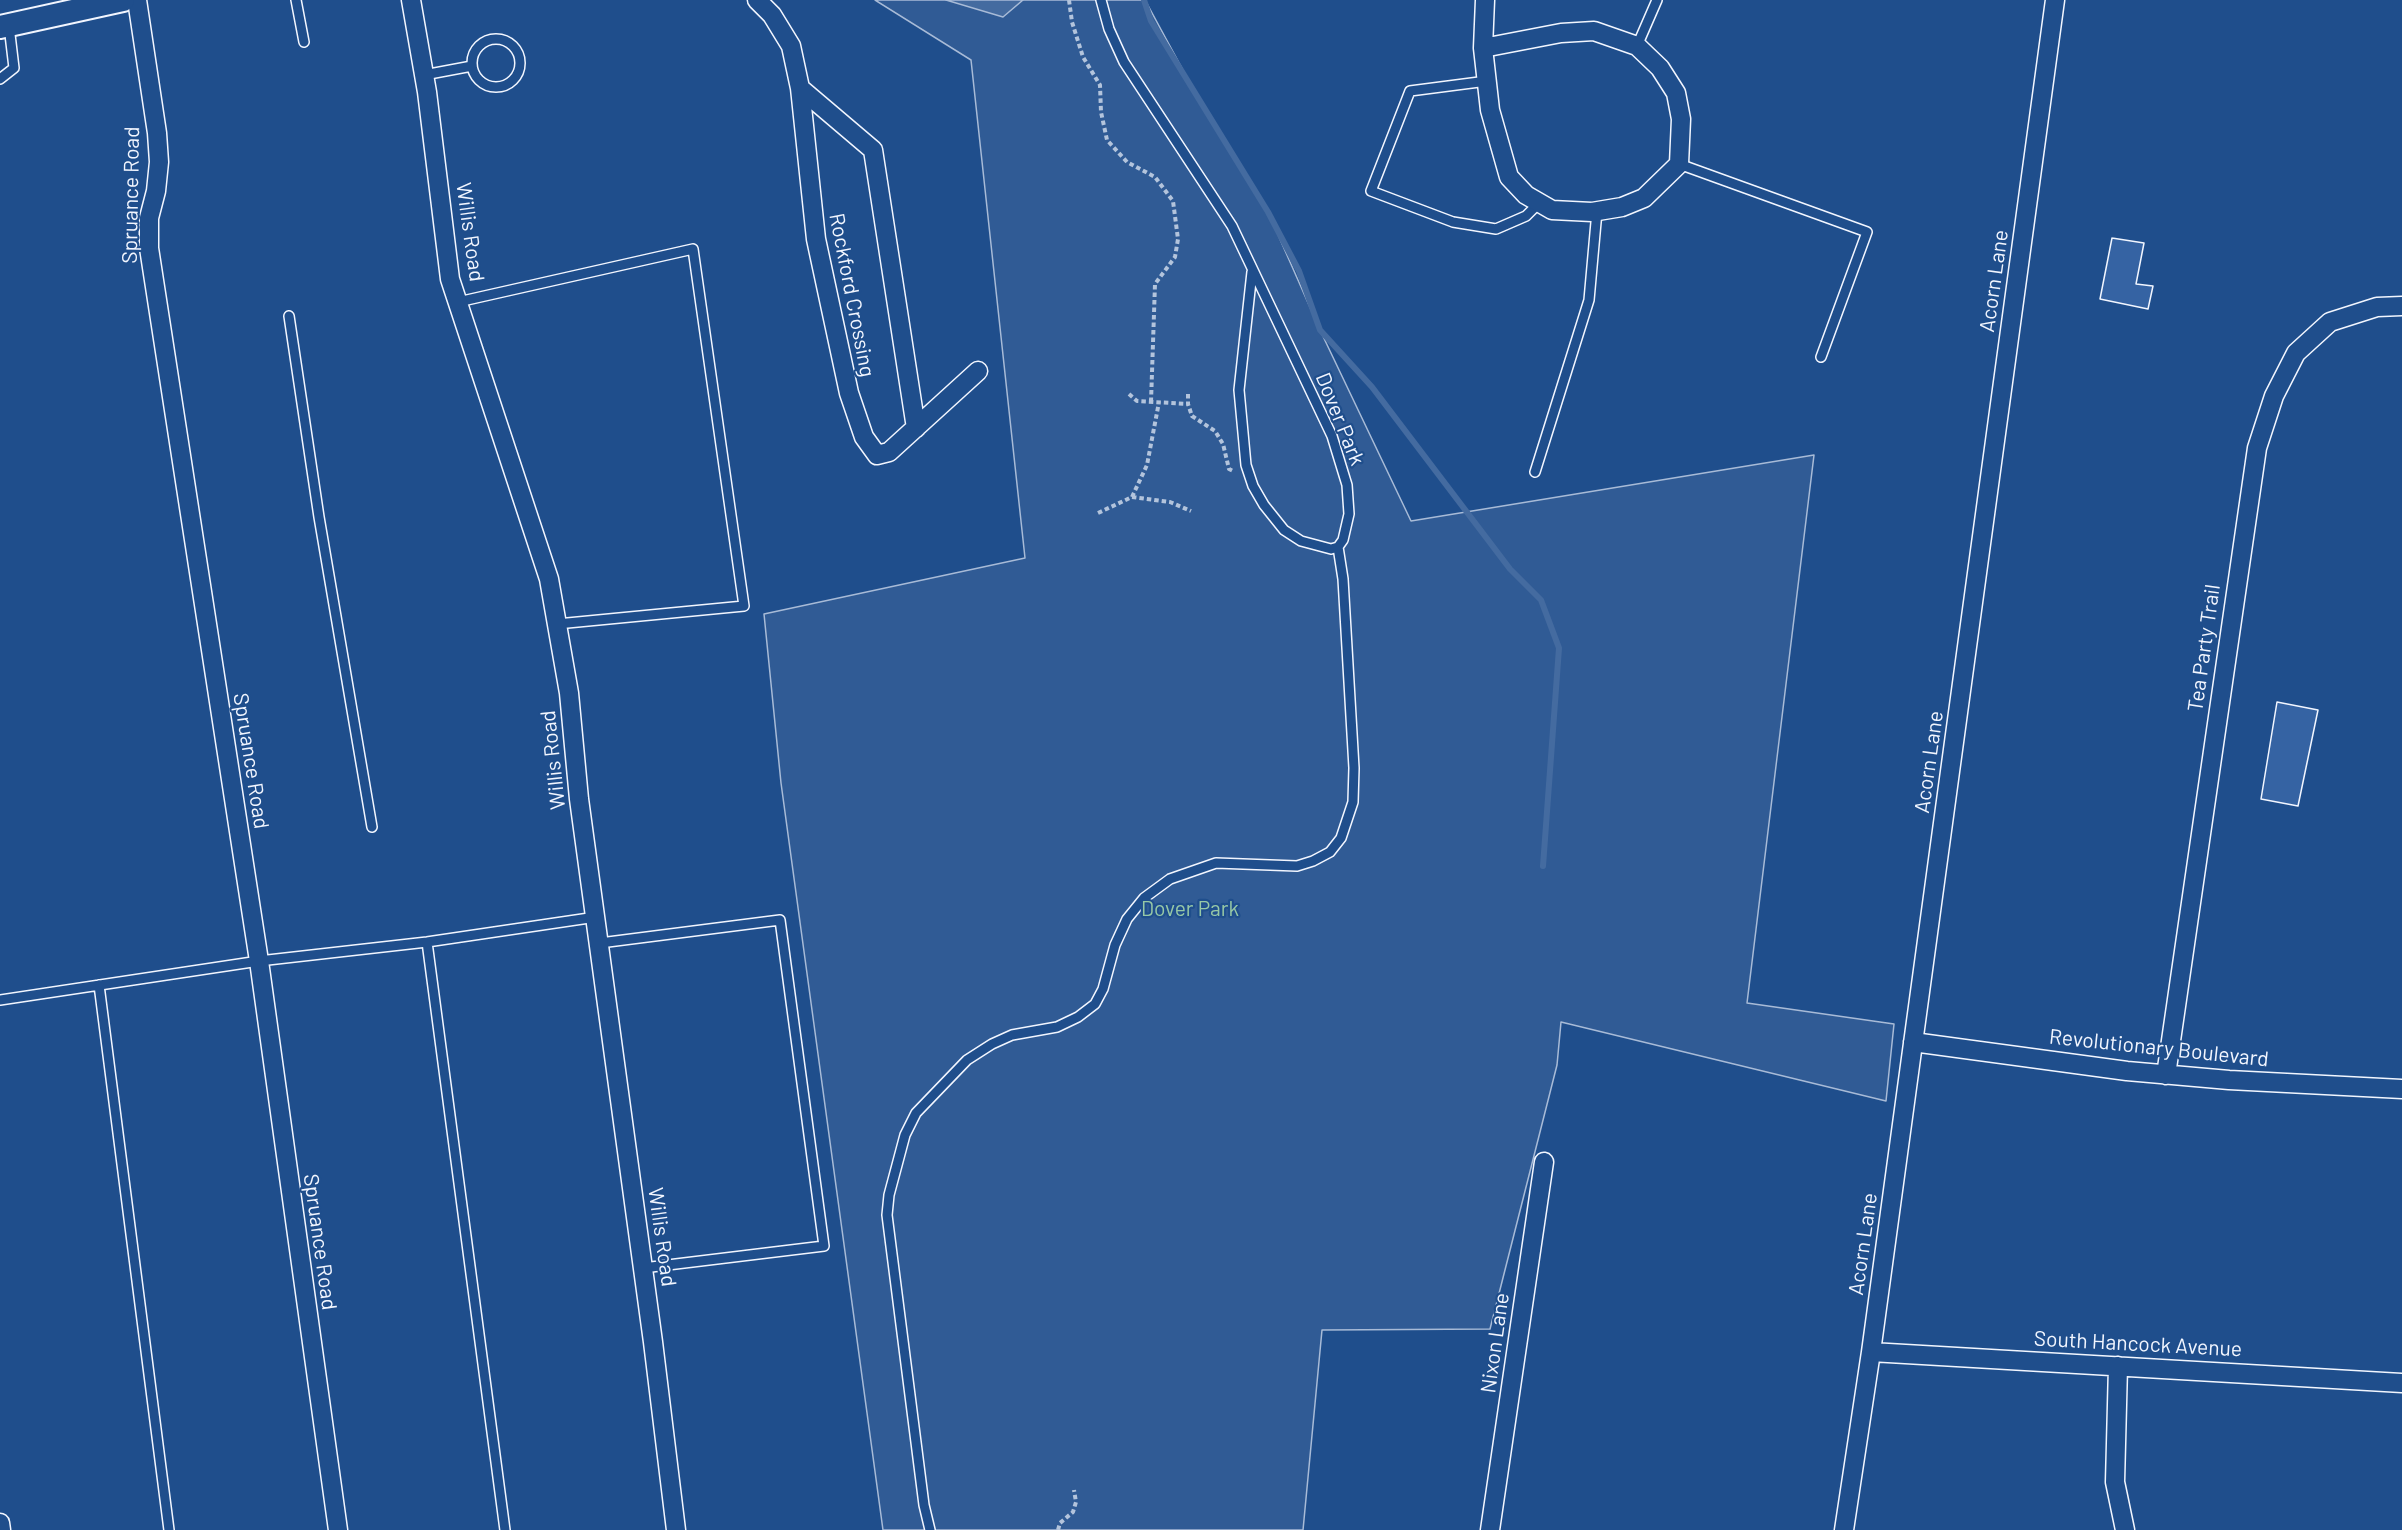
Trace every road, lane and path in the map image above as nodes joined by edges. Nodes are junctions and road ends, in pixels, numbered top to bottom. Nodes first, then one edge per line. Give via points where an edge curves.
1 (123, 0) edge
2 (137, 0) edge
3 (296, 0) edge
4 (411, 0) edge
5 (757, 0) edge
6 (1069, 0) edge
7 (1101, 0) edge
8 (1485, 0) edge
9 (1657, 0) edge
10 (2055, 0) edge
11 (4, 26) edge
12 (304, 42) dead end
13 (1637, 46) junction
14 (1483, 48) junction
15 (472, 66) junction
16 (424, 75) junction
17 (0, 79) edge
18 (1486, 81) junction
19 (800, 88) junction
20 (1679, 164) junction
21 (1539, 203) junction
22 (1597, 211) junction
23 (1252, 272) junction
24 (458, 302) junction
25 (2402, 306) edge
26 (289, 316) dead end
27 (1821, 357) dead end
28 (978, 371) dead end
29 (1130, 394) dead end
30 (1188, 394) dead end
31 (1151, 402) junction
32 (1159, 402) junction
33 (1188, 404) junction
34 (916, 428) junction
35 (1535, 472) dead end
36 (1237, 474) dead end
37 (1131, 497) junction
38 (1191, 511) dead end
39 (1098, 513) dead end
40 (1338, 547) junction
41 (557, 624) junction
42 (372, 827) dead end
43 (596, 917) junction
44 (427, 942) junction
45 (600, 943) junction
46 (259, 961) junction
47 (99, 985) junction
48 (0, 1000) edge
49 (1913, 1042) junction
50 (2166, 1075) junction
51 (2402, 1089) edge
52 (1544, 1162) dead end
53 (643, 1268) junction
54 (1871, 1352) junction
55 (2118, 1366) junction
56 (2402, 1383) edge
57 (1074, 1490) dead end
58 (0, 1523) edge
59 (1, 1530) edge
60 (169, 1530) edge
61 (338, 1530) edge
62 (505, 1530) edge
63 (676, 1530) edge
64 (930, 1530) edge
65 (1058, 1530) edge
66 (1490, 1530) edge
67 (1844, 1530) edge
68 (2125, 1530) edge

1 - 11 street
2 - 46 street, Spruance Road via 159,162 149,218 149,248
3 - 12 lane
4 - 16 street, Willis Road
5 - 19 street, Rockford Crossing via 772,15 790,46
6 - 31 path via 1083,57 1100,85 1107,140 1127,162 1155,177 1173,201 1178,239 1175,256 1155,284
7 - 23 lane, Dover Park via 1108,29 1124,62 1217,201
8 - 14 street
9 - 13 lane
10 - 49 street, Acorn Lane
11 - 17 lane via 14,68
13 - 14 street via 1593,31
13 - 20 street via 1660,68 1676,93 1681,119
14 - 18 street
15 - 15 lane via 483,83 499,87 514,79 519,58 511,44 492,39 475,50
15 - 16 lane
16 - 24 street, Willis Road via 450,279
18 - 21 street via 1509,177
18 - 21 lane via 1410,91 1371,191 1453,222 1496,229 1526,216
19 - 34 street, Rockford Crossing via 873,150
19 - 34 street, Rockford Crossing via 816,239 849,393 864,437 877,455 889,452
20 - 22 street via 1644,198
20 - 27 lane via 1867,232
21 - 22 street via 1552,210
22 - 35 lane via 1589,300
23 - 40 lane, Dover Park via 1339,454 1347,485 1348,514 1347,529
23 - 40 lane, Dover Park via 1239,390 1246,465 1264,505 1284,530 1324,549
24 - 41 street, Willis Road via 549,579
24 - 41 lane via 693,249 744,606
25 - 50 street, Tea Party Trail via 2377,307 2330,322 2296,353 2274,396 2257,448
26 - 42 lane
28 - 34 street, Rockford Crossing
29 - 31 path via 1137,401
30 - 33 path
31 - 32 path
32 - 33 path
32 - 37 path via 1147,465
33 - 36 path via 1192,416 1215,431 1223,444 1229,469
37 - 38 path via 1170,502
37 - 39 path
40 - 64 lane via 1354,768 1353,802 1341,838 1330,852 1297,867 1216,862 1170,879 1144,898 1127,919 1095,1004 1057,1027 1012,1035 968,1060 916,1113 905,1135 887,1215
41 - 43 street, Willis Road
43 - 44 lane
43 - 45 street, Willis Road
44 - 46 lane
44 - 62 lane
45 - 53 street, Willis Road
45 - 53 lane via 780,920 824,1246
46 - 47 lane
46 - 61 street, Spruance Road
47 - 48 lane
47 - 60 lane
49 - 50 street, Revolutionary Boulevard
49 - 54 street, Acorn Lane
50 - 51 street, Revolutionary Boulevard
52 - 66 street, Nixon Lane
53 - 63 street, Willis Road
54 - 55 street, South Hancock Avenue
54 - 67 street, Acorn Lane
55 - 56 street, South Hancock Avenue
55 - 68 street via 2115,1482
57 - 65 path via 1076,1502 1072,1512
58 - 59 street

